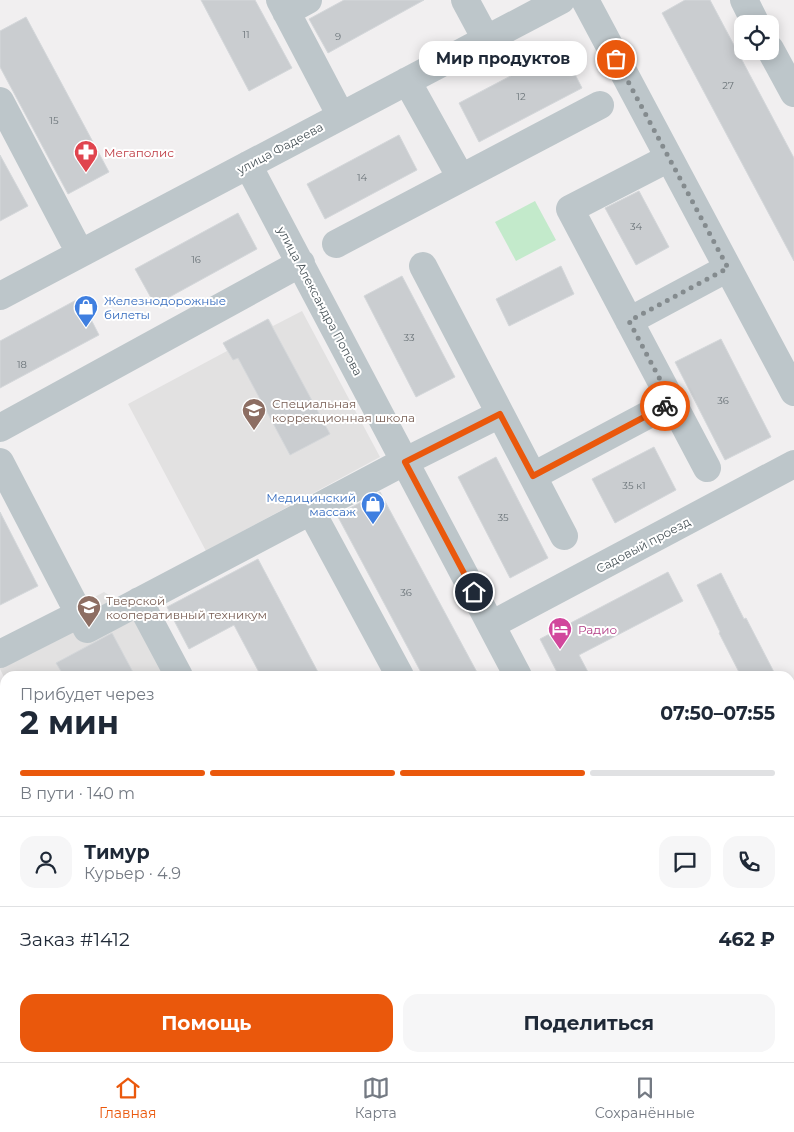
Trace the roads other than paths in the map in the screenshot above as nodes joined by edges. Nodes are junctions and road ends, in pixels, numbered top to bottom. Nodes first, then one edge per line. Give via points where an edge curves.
1 (465, 0) edge
2 (561, 0) edge
3 (585, 0) edge
4 (744, 0) edge
5 (291, 4) edge
6 (752, 15) edge
7 (486, 39) junction
8 (776, 60) edge
9 (407, 81) junction
10 (794, 93) edge
11 (0, 101) edge
12 (600, 105) dead end
13 (341, 116) junction
14 (8, 135) edge
15 (669, 158) junction
16 (248, 165) junction
17 (461, 178) junction
18 (336, 244) dead end
19 (80, 253) junction
20 (301, 263) junction
21 (423, 266) dead end
22 (728, 268) junction
23 (0, 296) edge
24 (629, 321) junction
25 (794, 392) edge
26 (672, 402) junction
27 (500, 414) junction
28 (0, 428) edge
29 (0, 462) edge
30 (405, 462) junction
31 (794, 464) edge
32 (707, 468) dead end
33 (533, 476) junction
34 (311, 511) junction
35 (564, 536) dead end
36 (139, 601) junction
37 (79, 614) junction
38 (491, 625) junction
39 (0, 654) edge
40 (177, 671) edge
41 (397, 671) edge
42 (515, 671) edge

1 - 7 street
2 - 7 street, улица Фадеева
3 - 15 street
4 - 6 street
5 - 13 street
7 - 9 street, улица Фадеева
8 - 10 street
9 - 13 street, улица Фадеева
9 - 17 street
11 - 14 street
12 - 17 street
13 - 16 street, улица Фадеева
14 - 19 street
15 - 22 street
15 - 24 street via 570,209
16 - 19 street, улица Фадеева
16 - 20 street, улица Александра Попова
17 - 18 street
19 - 23 street, улица Фадеева
20 - 28 street
20 - 30 street, улица Александра Попова
21 - 27 street
22 - 24 street
22 - 25 street
24 - 26 street
26 - 32 street
26 - 33 street
27 - 30 street
27 - 33 street
29 - 37 street
30 - 34 street
30 - 38 street, улица Александра Попова
31 - 38 street, Садовый проезд
33 - 35 street
34 - 36 street
34 - 41 street
36 - 37 street via 87,629
36 - 40 street
37 - 39 street
38 - 42 street, улица Александра Попова

